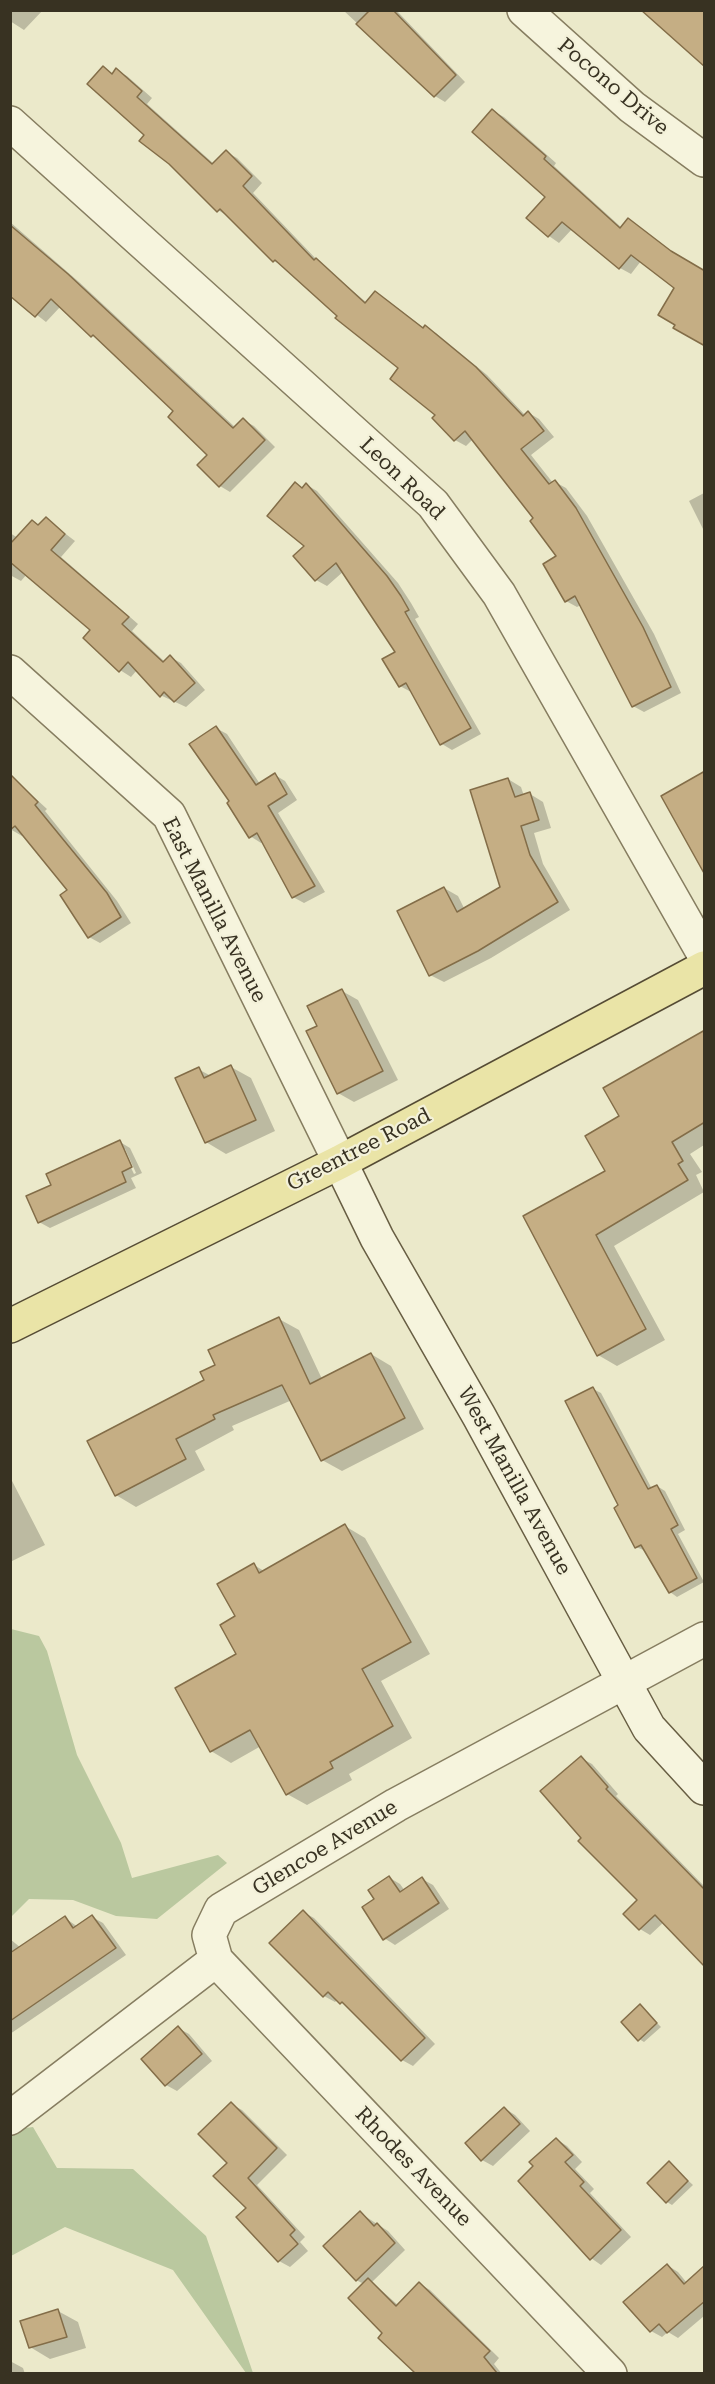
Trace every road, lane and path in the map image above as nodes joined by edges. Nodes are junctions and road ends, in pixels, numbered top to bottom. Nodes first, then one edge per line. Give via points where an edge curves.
1 (524, 10) edge
2 (10, 123) edge
3 (705, 160) edge
4 (10, 672) edge
5 (705, 954) edge
6 (705, 968) edge
7 (340, 1162) junction
8 (10, 1326) edge
9 (705, 1639) edge
10 (625, 1683) junction
11 (705, 1788) edge
12 (216, 1960) junction
13 (10, 2118) edge
14 (610, 2373) edge

1 - 3 street, Pocono Drive via 632,107
2 - 5 street, Leon Road via 433,504 499,594
4 - 7 street, East Manilla Avenue via 169,816
6 - 7 main road, Greentree Road
7 - 8 main road, Greentree Road
7 - 10 street, West Manilla Avenue via 376,1238
9 - 10 street, Glencoe Avenue
10 - 11 street, West Manilla Avenue via 649,1728
10 - 12 street, Glencoe Avenue via 396,1805 221,1910 209,1935
12 - 13 street
12 - 14 street, Rhodes Avenue

